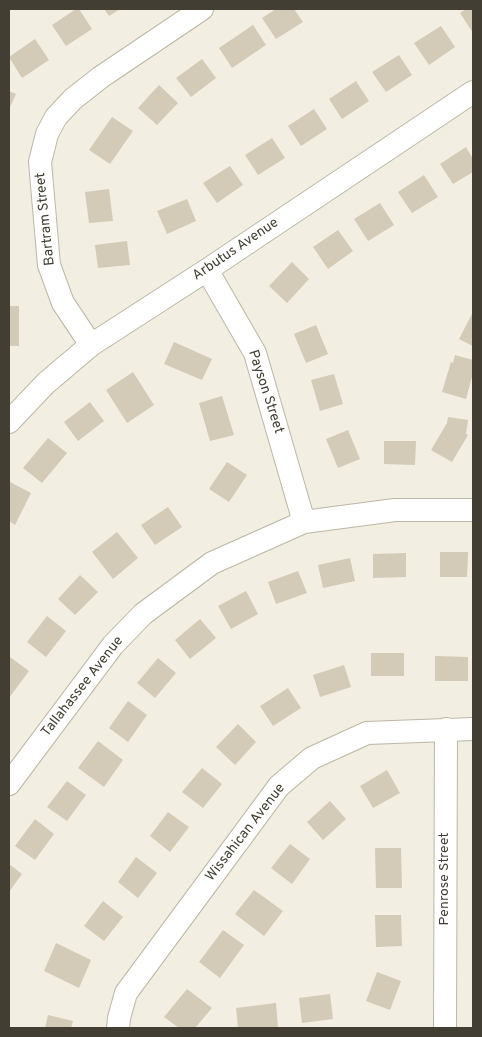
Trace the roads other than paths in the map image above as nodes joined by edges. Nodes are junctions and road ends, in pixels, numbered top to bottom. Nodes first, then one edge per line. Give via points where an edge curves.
1 (202, 9) edge
2 (473, 92) edge
3 (207, 270) junction
4 (91, 345) junction
5 (9, 422) edge
6 (473, 510) edge
7 (304, 522) junction
8 (473, 728) edge
9 (446, 729) junction
10 (9, 784) edge
11 (118, 1028) edge
12 (445, 1028) edge

1 - 4 street, Bartram Street via 72,99 56,117 47,134 40,162 49,265 63,303
2 - 3 street, Arbutus Avenue
3 - 4 street, Arbutus Avenue
3 - 7 street, Payson Street via 255,353
4 - 5 street, Arbutus Avenue via 46,383
6 - 7 street, Tallahassee Avenue via 395,510
7 - 10 street, Tallahassee Avenue via 212,563 143,614 113,645
8 - 9 street, Wissahican Avenue
9 - 11 street, Wissahican Avenue via 367,733 312,758 279,786 126,993
9 - 12 street, Penrose Street

